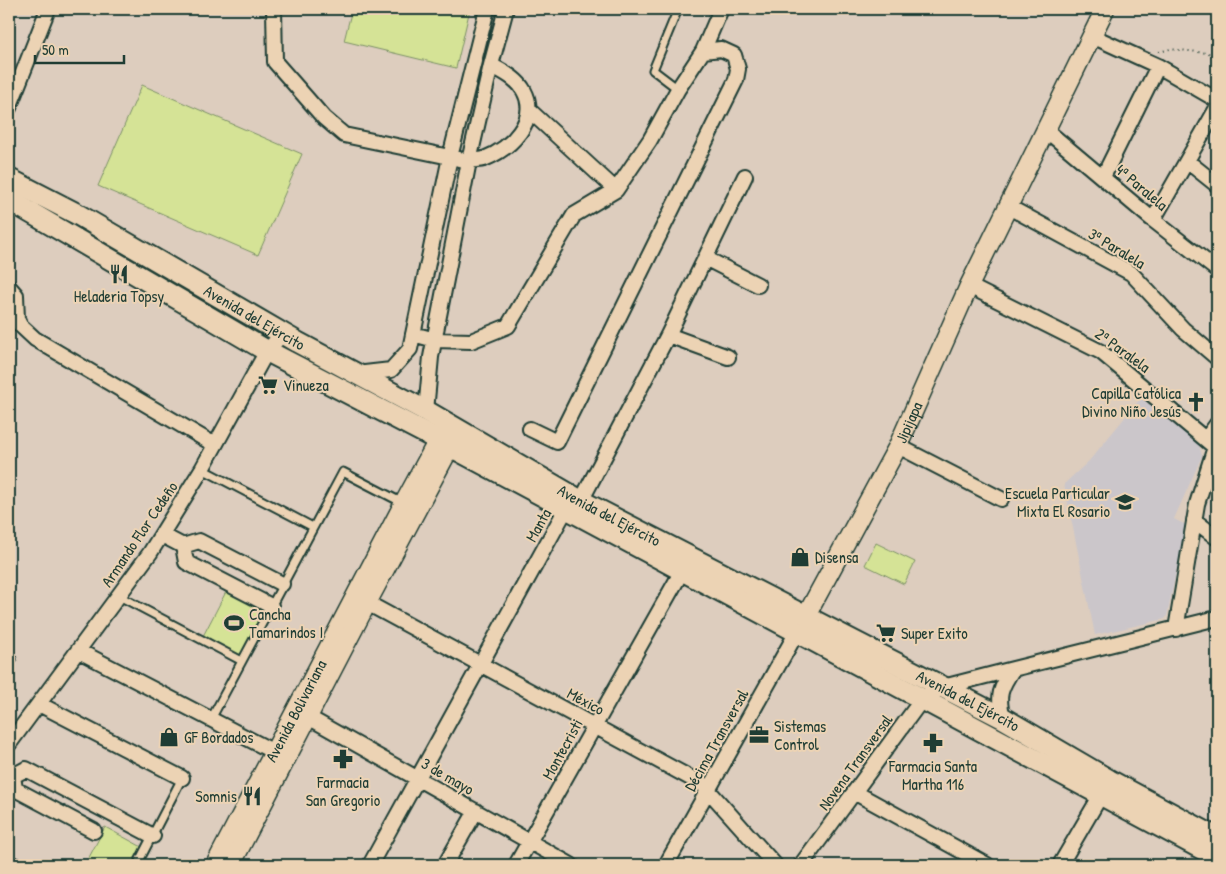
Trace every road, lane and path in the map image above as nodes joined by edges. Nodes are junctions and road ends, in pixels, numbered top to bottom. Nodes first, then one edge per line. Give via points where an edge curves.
1 (48, 9) edge
2 (274, 9) edge
3 (487, 9) edge
4 (506, 9) edge
5 (678, 9) edge
6 (721, 9) edge
7 (1103, 14) edge
8 (1092, 36) junction
9 (703, 51) junction
10 (1217, 54) edge
11 (1140, 57) junction
12 (491, 66) junction
13 (1158, 66) junction
14 (678, 89) junction
15 (1217, 100) edge
16 (9, 108) edge
17 (1217, 108) edge
18 (529, 110) junction
19 (1046, 130) junction
20 (450, 157) junction
21 (469, 161) junction
22 (1186, 161) junction
23 (745, 176) dead end
24 (1103, 177) junction
25 (9, 179) edge
26 (1217, 185) edge
27 (616, 190) junction
28 (9, 200) edge
29 (1007, 206) junction
30 (1153, 220) junction
31 (705, 258) junction
32 (1217, 270) edge
33 (758, 285) dead end
34 (969, 286) junction
35 (9, 287) edge
36 (283, 333) junction
37 (413, 334) junction
38 (668, 335) junction
39 (435, 340) junction
40 (268, 351) junction
41 (728, 357) dead end
42 (1217, 358) edge
43 (355, 374) junction
44 (426, 412) junction
45 (1217, 424) edge
46 (530, 429) dead end
47 (448, 436) junction
48 (1213, 445) edge
49 (215, 446) junction
50 (898, 446) junction
51 (202, 469) junction
52 (1001, 499) dead end
53 (404, 503) junction
54 (574, 505) junction
55 (1194, 520) junction
56 (313, 527) junction
57 (162, 535) junction
58 (1217, 538) edge
59 (183, 546) junction
60 (682, 571) junction
61 (282, 584) junction
62 (119, 596) junction
63 (361, 599) junction
64 (271, 606) junction
65 (1217, 618) edge
66 (802, 624) junction
67 (1176, 628) junction
68 (79, 651) junction
69 (242, 661) junction
70 (480, 664) junction
71 (1013, 669) junction
72 (943, 687) junction
73 (923, 698) junction
74 (39, 704) junction
75 (308, 717) junction
76 (1003, 718) junction
77 (211, 719) junction
78 (595, 726) junction
79 (9, 744) edge
80 (274, 752) junction
81 (11, 775) edge
82 (182, 778) joint
83 (417, 778) junction
84 (1105, 787) junction
85 (709, 789) junction
86 (854, 792) junction
87 (476, 811) junction
88 (94, 831) dead end
89 (152, 836) junction
90 (1217, 838) edge
91 (530, 842) junction
92 (1217, 857) edge
93 (9, 859) edge
94 (373, 864) edge
95 (21, 865) edge
96 (137, 865) edge
97 (215, 865) edge
98 (231, 865) edge
99 (445, 865) edge
100 (516, 865) edge
101 (571, 865) edge
102 (666, 865) edge
103 (775, 865) edge
104 (801, 865) edge
105 (988, 865) edge
106 (1060, 865) edge

1 - 16 street
2 - 20 street via 275,62 324,118 344,135
3 - 20 street
4 - 12 street
5 - 14 lane via 653,70
6 - 9 street
7 - 8 street, Jipijapa
8 - 11 street
8 - 19 street, Jipijapa
9 - 14 street
9 - 46 street via 721,49 734,55 738,69 736,80 557,442
10 - 11 path via 1170,49
11 - 13 street
12 - 18 street via 514,79 524,92
12 - 21 street
13 - 15 street
13 - 24 street
14 - 27 street via 650,140
17 - 22 street
18 - 21 street via 522,132 501,151
18 - 27 street
19 - 24 street, 4ª Paralela
19 - 29 street, Jipijapa
20 - 21 street
20 - 37 street
21 - 39 street
22 - 26 street
22 - 30 street
23 - 31 street, Manta
24 - 30 street, 4ª Paralela
25 - 36 main road, Avenida del Ejército via 77,214
27 - 39 street via 574,215 508,326 471,341
28 - 40 main road, Avenida del Ejército
29 - 34 street, Jipijapa
29 - 42 street, 3ª Paralela via 1132,273 1183,329
30 - 32 street, 4ª Paralela
31 - 33 street
31 - 38 street, Manta
34 - 48 street, 2ª Paralela via 1101,352
34 - 50 street, Jipijapa
35 - 49 street via 16,295 16,319 35,339
36 - 40 street, Armando Flor Cedeño
36 - 43 main road, Avenida del Ejército
37 - 39 street
37 - 43 street via 410,349 390,370
38 - 41 street
38 - 54 street, Manta
39 - 44 street
40 - 47 main road, Avenida del Ejército
40 - 49 street, Armando Flor Cedeño
43 - 44 main road, Avenida del Ejército
44 - 47 main road, Avenida del Ejército
45 - 48 street
47 - 53 street, Avenida Bolivariana
47 - 54 main road, Avenida del Ejército
47 - 63 street, Avenida Bolivariana
48 - 55 street
49 - 51 street, Armando Flor Cedeño
50 - 52 street
50 - 66 street, Jipijapa
51 - 56 lane
51 - 57 street, Armando Flor Cedeño
53 - 56 lane via 343,472
53 - 63 street, Avenida Bolivariana
54 - 60 main road, Avenida del Ejército
54 - 66 main road, Avenida del Ejército
54 - 70 street, Manta
55 - 58 street
55 - 67 street
56 - 61 lane
57 - 59 street
57 - 62 street, Armando Flor Cedeño
59 - 61 street via 199,541
59 - 64 street via 186,562
60 - 66 main road, Avenida del Ejército
60 - 78 street, Montecristi
61 - 64 lane
62 - 68 street, Armando Flor Cedeño
62 - 69 lane
63 - 70 street, México
63 - 75 street, Avenida Bolivariana
63 - 80 street, Avenida Bolivariana
64 - 69 lane
65 - 67 street, Novena Transversal
66 - 72 main road, Avenida del Ejército
66 - 73 main road, Avenida del Ejército
66 - 85 street, Décima Transversal
67 - 71 street, Novena Transversal
68 - 74 street, Armando Flor Cedeño
68 - 77 street
69 - 77 lane
70 - 78 street, México
70 - 83 street, Manta
71 - 72 street, Novena Transversal
71 - 76 street via 1000,692
72 - 73 street, Novena Transversal
72 - 76 main road, Avenida del Ejército
73 - 84 main road, Avenida del Ejército
73 - 86 street, Novena Transversal
74 - 79 street, Armando Flor Cedeño
74 - 82 street
75 - 83 street, 3 de mayo
75 - 98 street, Avenida Bolivariana
76 - 84 main road, Avenida del Ejército
77 - 80 street
78 - 85 street, México
78 - 91 street, Montecristi
80 - 97 street, Avenida Bolivariana
81 - 88 street via 15,789
81 - 89 street via 26,769
82 - 89 lane
83 - 87 street, 3 de mayo
83 - 94 street, Manta
84 - 90 main road, Avenida del Ejército
84 - 92 main road, Avenida del Ejército
84 - 106 street
85 - 102 street, Décima Transversal
85 - 103 street, México
86 - 104 street, Novena Transversal
86 - 105 street
87 - 91 street, 3 de mayo
87 - 99 street
89 - 96 lane
91 - 100 street, Montecristi
91 - 101 street, 3 de mayo
93 - 95 lane

